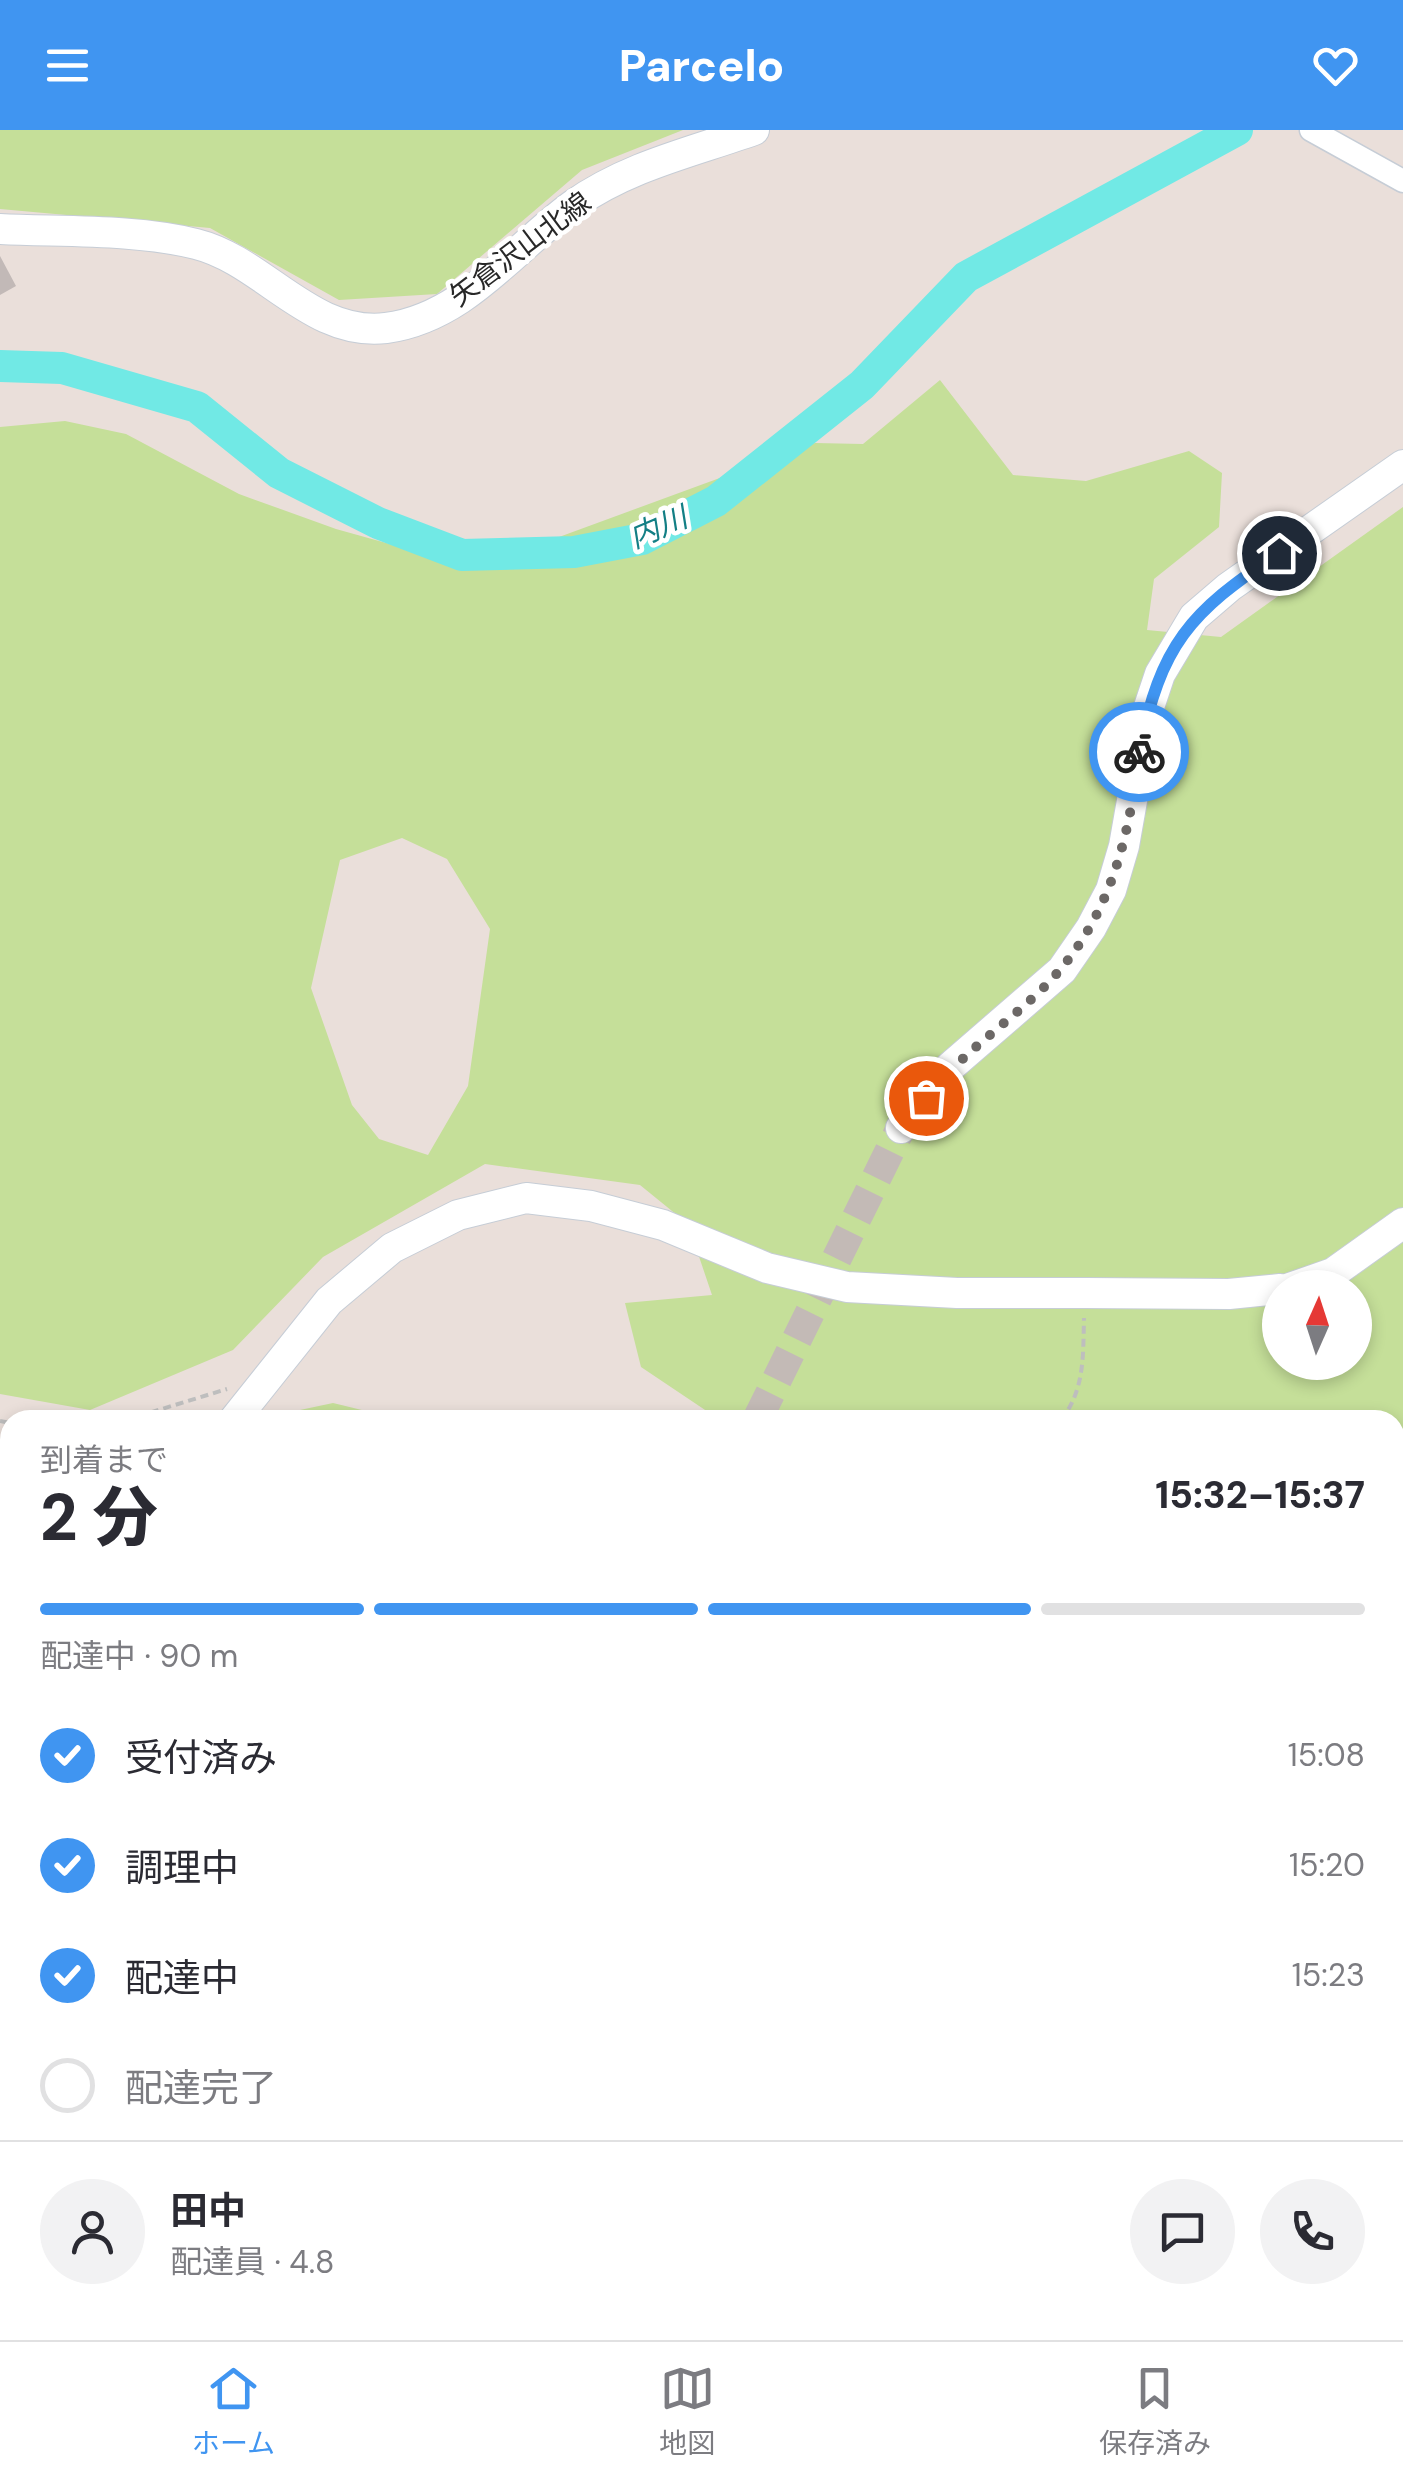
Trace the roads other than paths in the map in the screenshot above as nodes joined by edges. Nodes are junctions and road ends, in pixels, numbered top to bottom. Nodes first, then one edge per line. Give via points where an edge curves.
1 (754, 130) edge
2 (1312, 130) edge
3 (1403, 181) edge
4 (0, 228) edge
5 (1403, 466) edge
6 (901, 1128) tunnel mouth
7 (1403, 1222) edge
8 (1338, 1270) edge
9 (1262, 1291) edge
10 (244, 1409) edge

1 - 4 street, 矢倉沢山北線 via 614,180 573,205 490,278 416,321 385,328 332,320 230,256 198,245
2 - 3 street
5 - 6 street via 1194,617 1160,674 1148,710 1124,846 1092,928 1062,970 950,1067
7 - 8 street
9 - 10 street via 957,1293 846,1286 766,1268 662,1225 526,1198 458,1214 392,1248 329,1301

